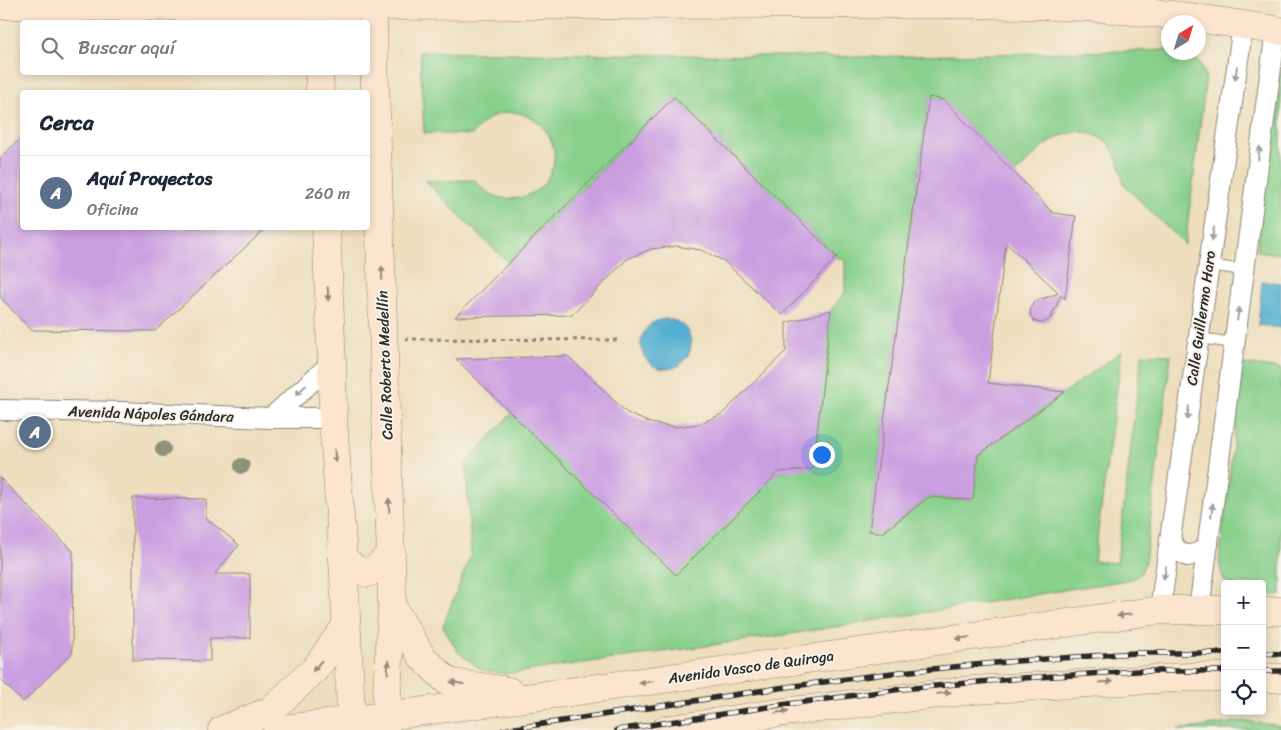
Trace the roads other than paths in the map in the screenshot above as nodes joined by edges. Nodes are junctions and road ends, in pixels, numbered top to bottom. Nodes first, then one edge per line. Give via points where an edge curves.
1 (372, 3) edge
2 (0, 5) edge
3 (317, 10) edge
4 (1243, 25) junction
5 (1279, 31) edge
6 (320, 75) edge
7 (320, 90) edge
8 (326, 230) edge
9 (1209, 265) junction
10 (1244, 270) junction
11 (1199, 338) junction
12 (1234, 343) junction
13 (332, 363) junction
14 (0, 410) edge
15 (271, 418) junction
16 (333, 418) junction
17 (1170, 540) junction
18 (1208, 545) junction
19 (391, 552) junction
20 (343, 558) junction
21 (392, 606) junction
22 (1160, 610) junction
23 (1212, 610) edge
24 (1266, 611) edge
25 (1281, 611) edge
26 (346, 626) junction
27 (1221, 677) edge
28 (1266, 678) edge
29 (1281, 678) edge
30 (540, 696) junction
31 (385, 723) edge
32 (351, 725) edge
33 (222, 730) edge
34 (277, 730) edge
35 (665, 730) edge

1 - 3 main road
1 - 4 main road via 1054,6 1133,11
19 -> 1 main road, Calle Roberto Medellín
2 - 3 main road
4 - 5 main road
4 -> 9 street, Calle Guillermo Haro
10 -> 5 street
6 - 7 main road
8 -> 13 main road
9 - 10 lane
9 - 11 street, Calle Guillermo Haro
12 -> 10 street
11 - 12 lane
11 -> 17 street, Calle Guillermo Haro
18 -> 12 street
13 -> 15 street
13 - 16 main road
14 - 15 street, Avenida Nápoles Gándara
15 - 16 street, Avenida Nápoles Gándara
16 -> 20 main road
17 - 18 street via 1187,556
17 -> 22 street, Calle Guillermo Haro
18 - 23 street
19 - 20 main road via 368,573 355,569
19 - 21 main road, Calle Roberto Medellín
20 - 26 main road
30 -> 21 main road via 448,682 422,658
31 -> 21 main road, Calle Roberto Medellín
22 - 23 main road, Avenida Vasco de Quiroga
22 -> 30 main road, Avenida Vasco de Quiroga
24 - 25 main road
26 - 32 main road
26 -> 33 main road via 316,668 270,711
35 -> 27 main road via 784,712 973,690
28 - 29 main road
30 - 31 main road, Avenida Vasco de Quiroga
31 - 32 main road, Avenida Vasco de Quiroga
32 - 34 main road, Avenida Vasco de Quiroga

